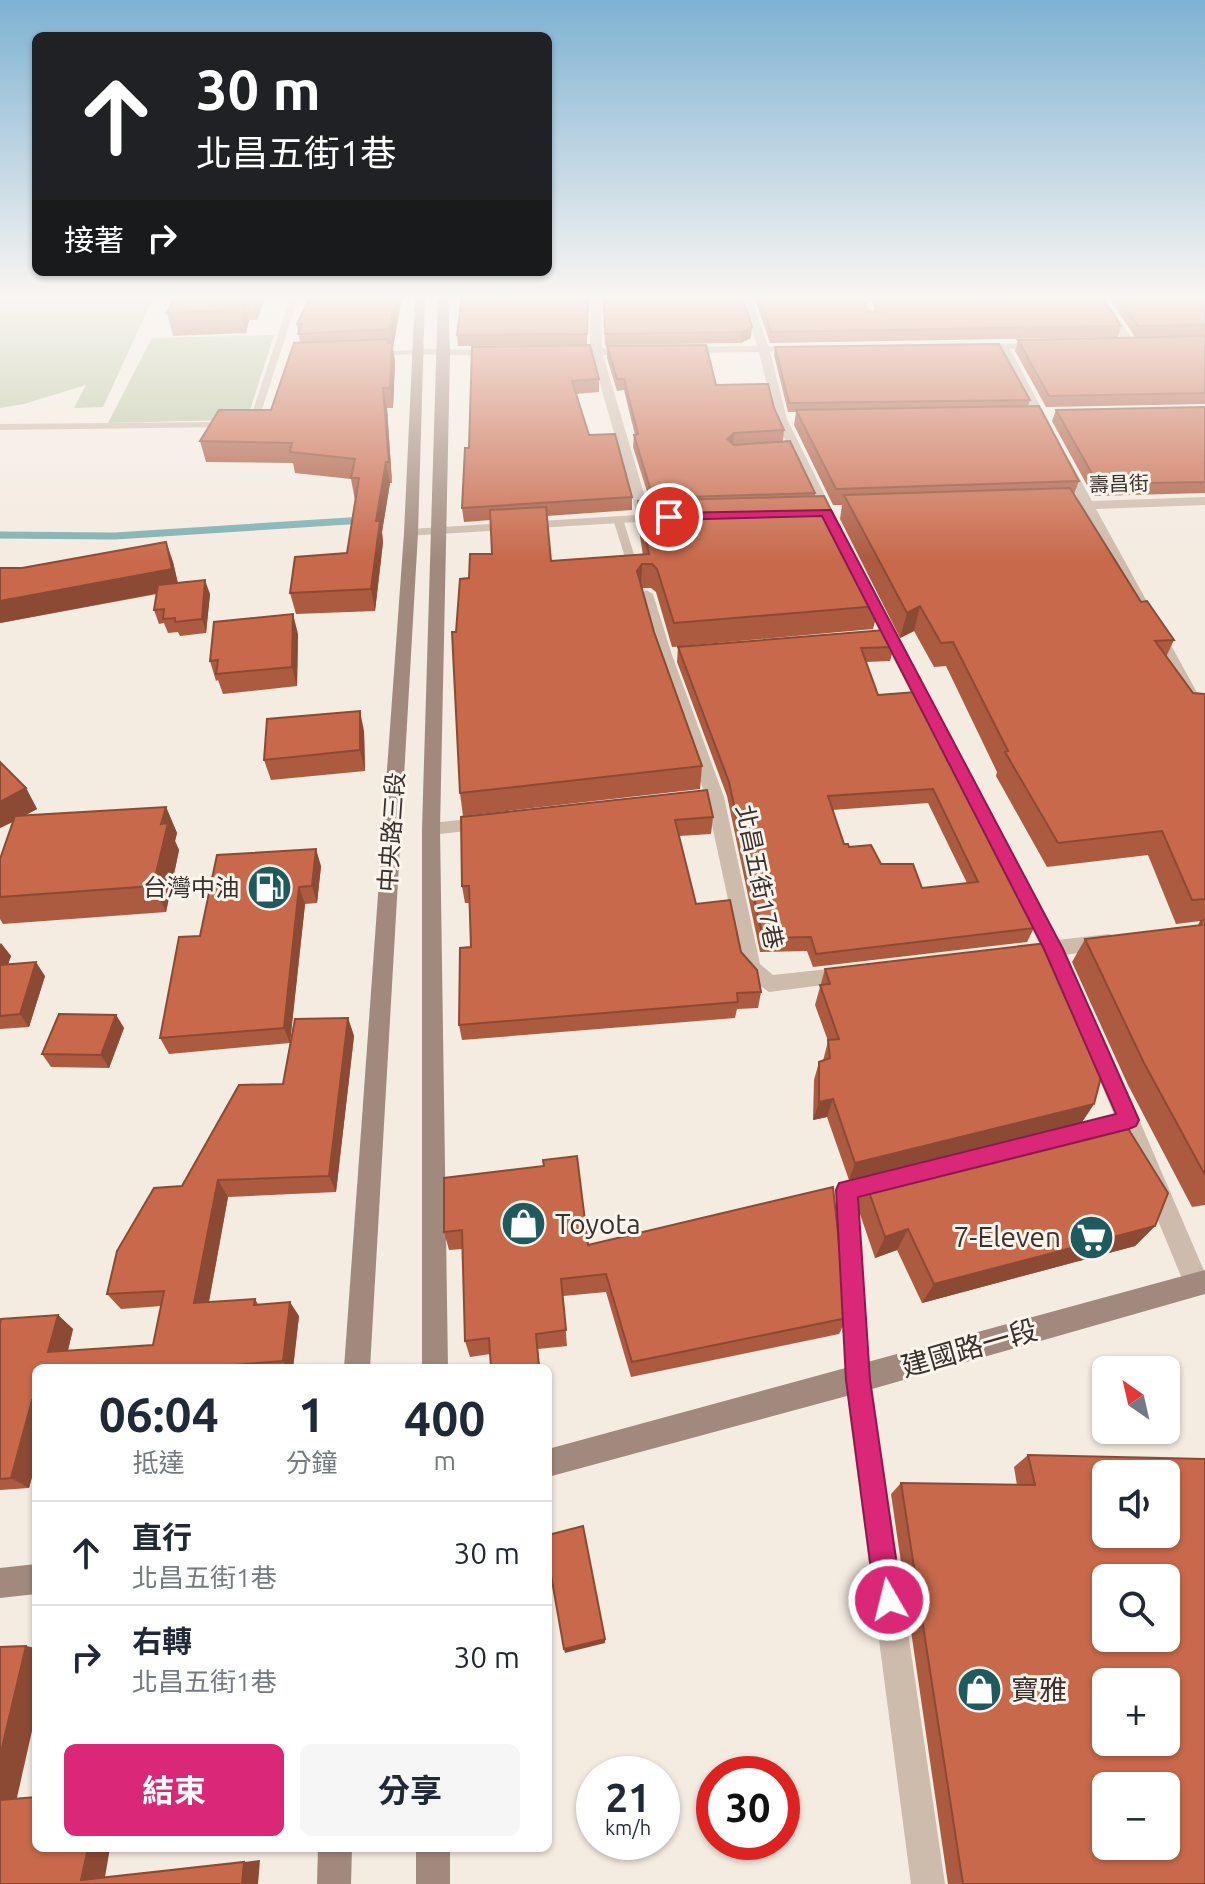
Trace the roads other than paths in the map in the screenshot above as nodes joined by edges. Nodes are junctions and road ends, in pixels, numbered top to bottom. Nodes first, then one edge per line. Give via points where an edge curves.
1 (268, 384) edge
2 (416, 384) edge
3 (443, 384) edge
4 (606, 384) edge
5 (776, 384) edge
6 (1023, 384) edge
7 (1024, 414) edge
8 (1039, 414) junction
9 (1054, 414) edge
10 (0, 427) edge
11 (1053, 440) edge
12 (1060, 453) edge
13 (1205, 501) edge
14 (1087, 505) junction
15 (1041, 506) edge
16 (686, 516) edge
17 (644, 517) junction
18 (618, 519) junction
19 (440, 532) junction
20 (411, 533) junction
21 (840, 540) edge
22 (634, 570) edge
23 (861, 581) edge
24 (646, 594) edge
25 (1205, 722) edge
26 (510, 820) edge
27 (431, 829) junction
28 (1129, 940) edge
29 (1053, 949) junction
30 (1022, 953) edge
31 (864, 972) edge
32 (1072, 991) edge
33 (1085, 1020) edge
34 (891, 1179) edge
35 (1201, 1283) edge
36 (357, 1364) edge
37 (435, 1364) edge
38 (858, 1380) junction
39 (552, 1462) edge
40 (32, 1579) edge
41 (0, 1583) edge
42 (335, 1852) edge
43 (433, 1852) edge
44 (334, 1884) edge
45 (433, 1884) edge
46 (928, 1884) edge

1 - 10 lane via 255,418 242,422
2 - 20 street, 中央路三段
3 - 19 street, 中央路三段
4 - 17 street
5 - 21 street via 789,419 787,448
6 - 8 street
7 - 8 street
8 - 9 street
8 - 11 street
12 - 14 street
13 - 14 street, 壽昌街
14 - 15 street, 壽昌街
14 - 25 street
16 - 17 street
17 - 18 street
18 - 19 street
18 - 22 lane
19 - 20 street
19 - 27 street, 中央路三段
20 - 36 street, 中央路三段
23 - 29 street via 881,637
24 - 31 street, 北昌五街17巷 via 671,654 751,968 769,984
26 - 27 street
27 - 37 street, 中央路三段
28 - 29 street
29 - 30 street
29 - 32 street
33 - 35 street via 1121,1122
34 - 38 lane via 846,1190
35 - 38 street, 建國路一段
38 - 39 street, 建國路一段
38 - 46 street
40 - 41 street
42 - 44 street
43 - 45 street

